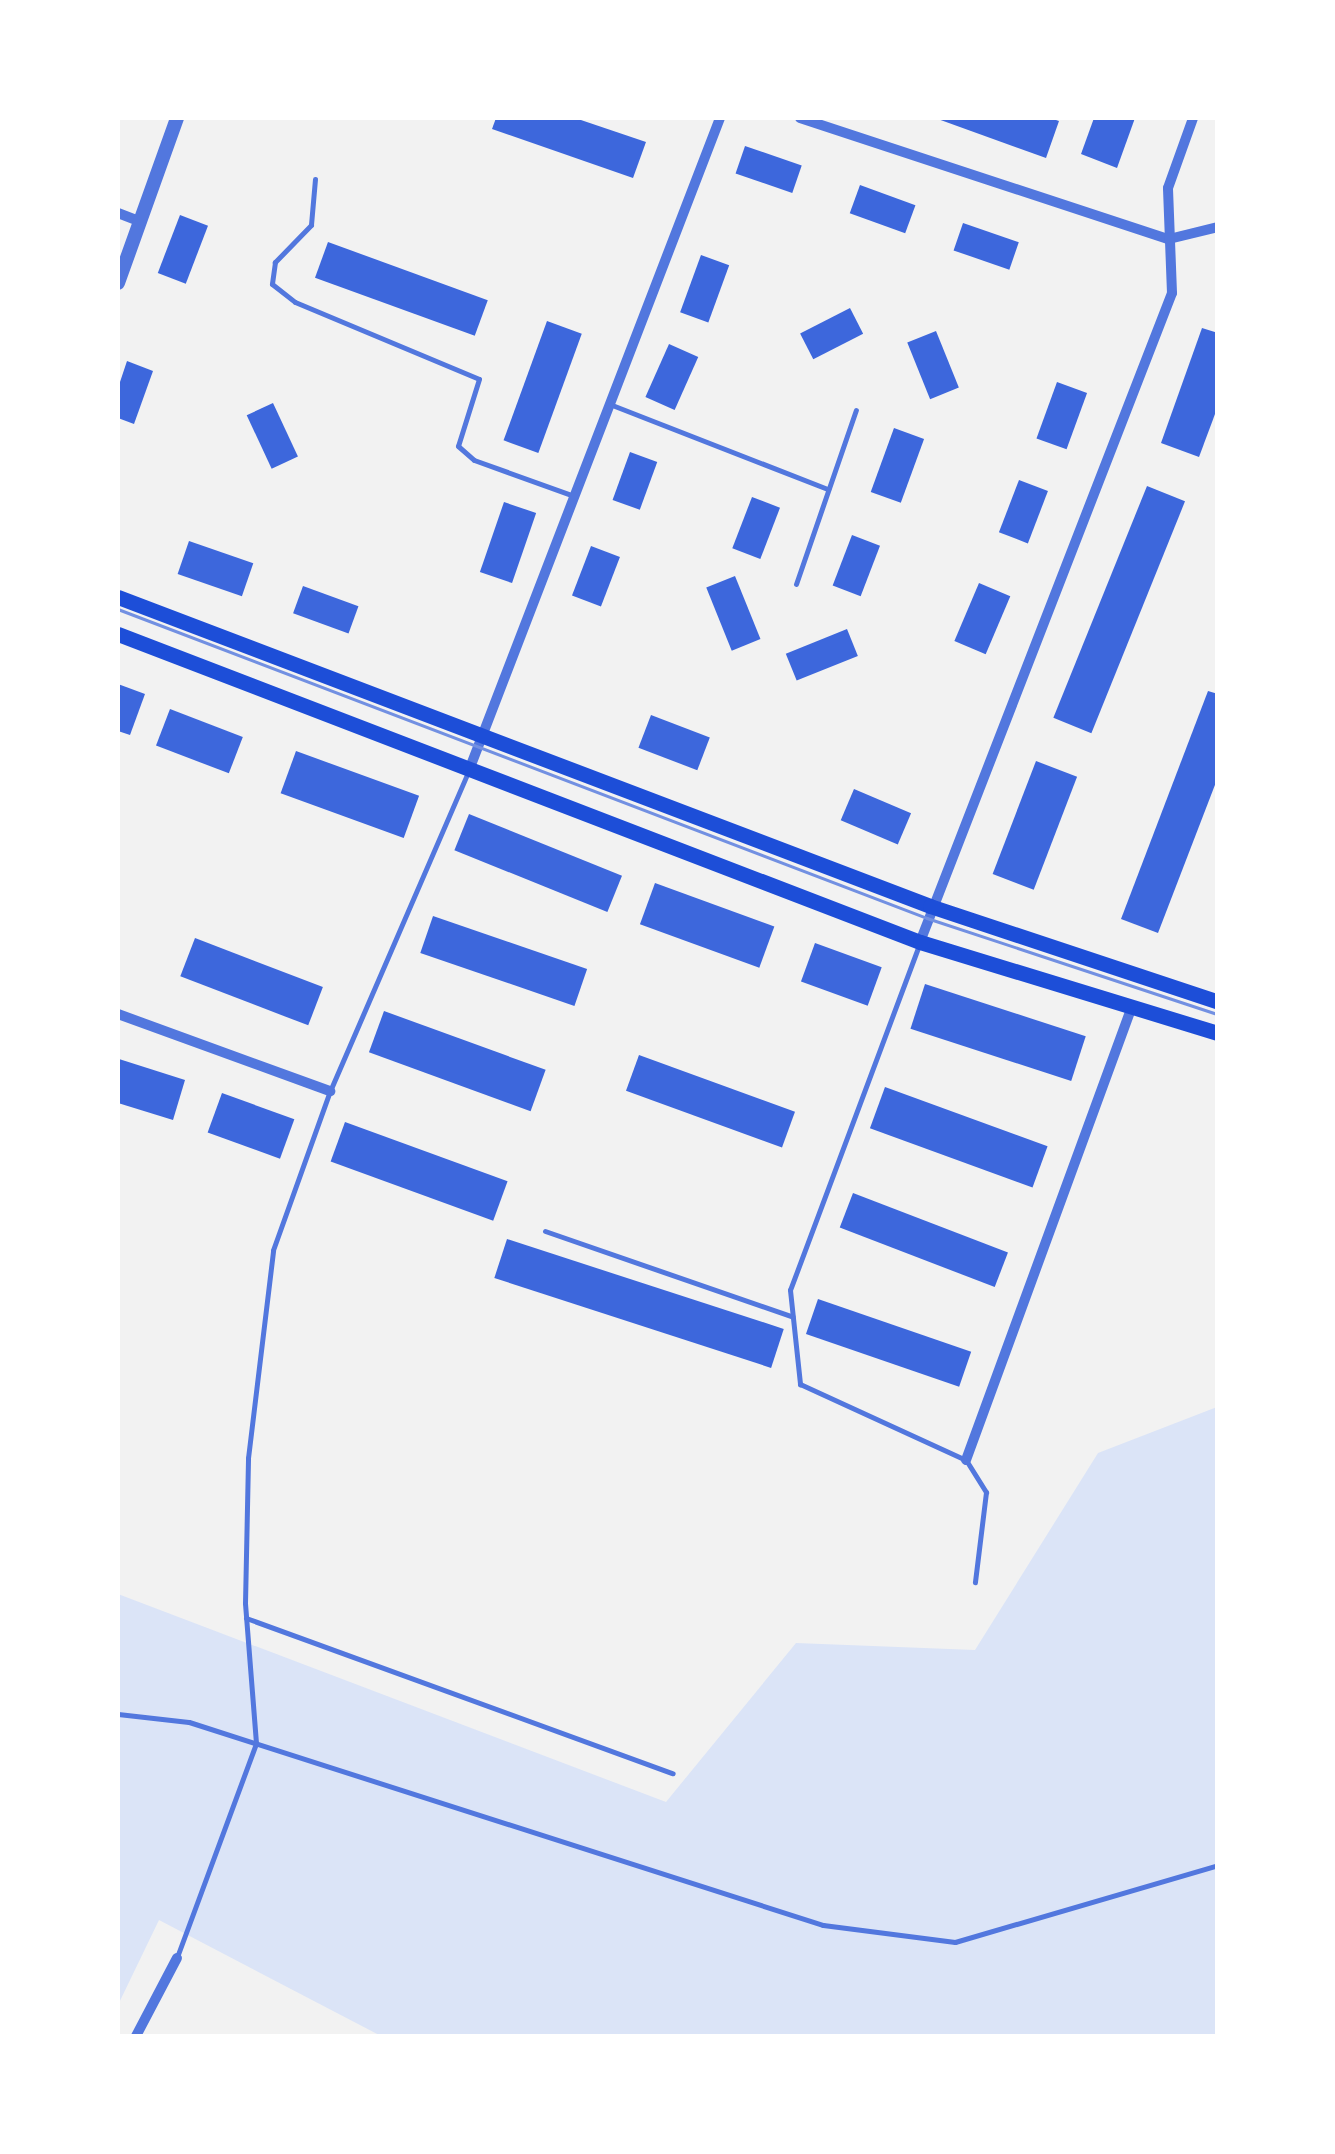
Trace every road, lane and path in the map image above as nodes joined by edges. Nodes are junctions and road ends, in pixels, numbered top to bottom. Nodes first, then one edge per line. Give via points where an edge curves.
1 (177, 118) edge
2 (720, 118) edge
3 (800, 118) edge
4 (1193, 118) edge
5 (315, 179) dead end
6 (118, 213) edge
7 (141, 222) junction
8 (1218, 227) edge
9 (1169, 239) junction
10 (118, 283) edge
11 (610, 404) junction
12 (856, 410) dead end
13 (828, 489) junction
14 (574, 496) junction
15 (796, 584) dead end
16 (118, 597) edge
17 (118, 634) edge
18 (483, 734) junction
19 (472, 765) junction
20 (930, 906) junction
21 (920, 942) junction
22 (1218, 1002) edge
23 (1132, 1006) junction
24 (118, 1014) edge
25 (1218, 1033) edge
26 (330, 1091) junction
27 (545, 1230) dead end
28 (793, 1317) junction
29 (966, 1460) junction
30 (975, 1582) dead end
31 (246, 1618) junction
32 (118, 1714) edge
33 (256, 1744) junction
34 (673, 1773) dead end
35 (1218, 1865) edge
36 (177, 1958) joint
37 (136, 2036) edge

1 - 7 street
2 - 11 street
3 - 9 street
4 - 9 street via 1168,188
5 - 14 lane via 312,225 275,262 272,284 295,302 480,379 458,446 474,460
6 - 7 street
7 - 10 street
8 - 9 street
9 - 20 street via 1172,294
11 - 13 lane
11 - 14 street
12 - 13 lane
13 - 15 lane
14 - 18 street
16 - 18 main road
17 - 19 main road
18 - 19 street
18 - 20 main road
19 - 21 main road
19 - 26 lane
20 - 21 street
20 - 22 main road
21 - 23 main road
21 - 28 lane via 790,1290
23 - 25 main road
23 - 29 street
24 - 26 street
26 - 31 lane via 273,1250 248,1458
27 - 28 lane
28 - 29 lane via 800,1384
29 - 30 lane via 986,1492
31 - 33 lane
31 - 34 lane
32 - 33 lane via 189,1722
33 - 35 lane via 823,1924 955,1942
33 - 36 lane
36 - 37 street

